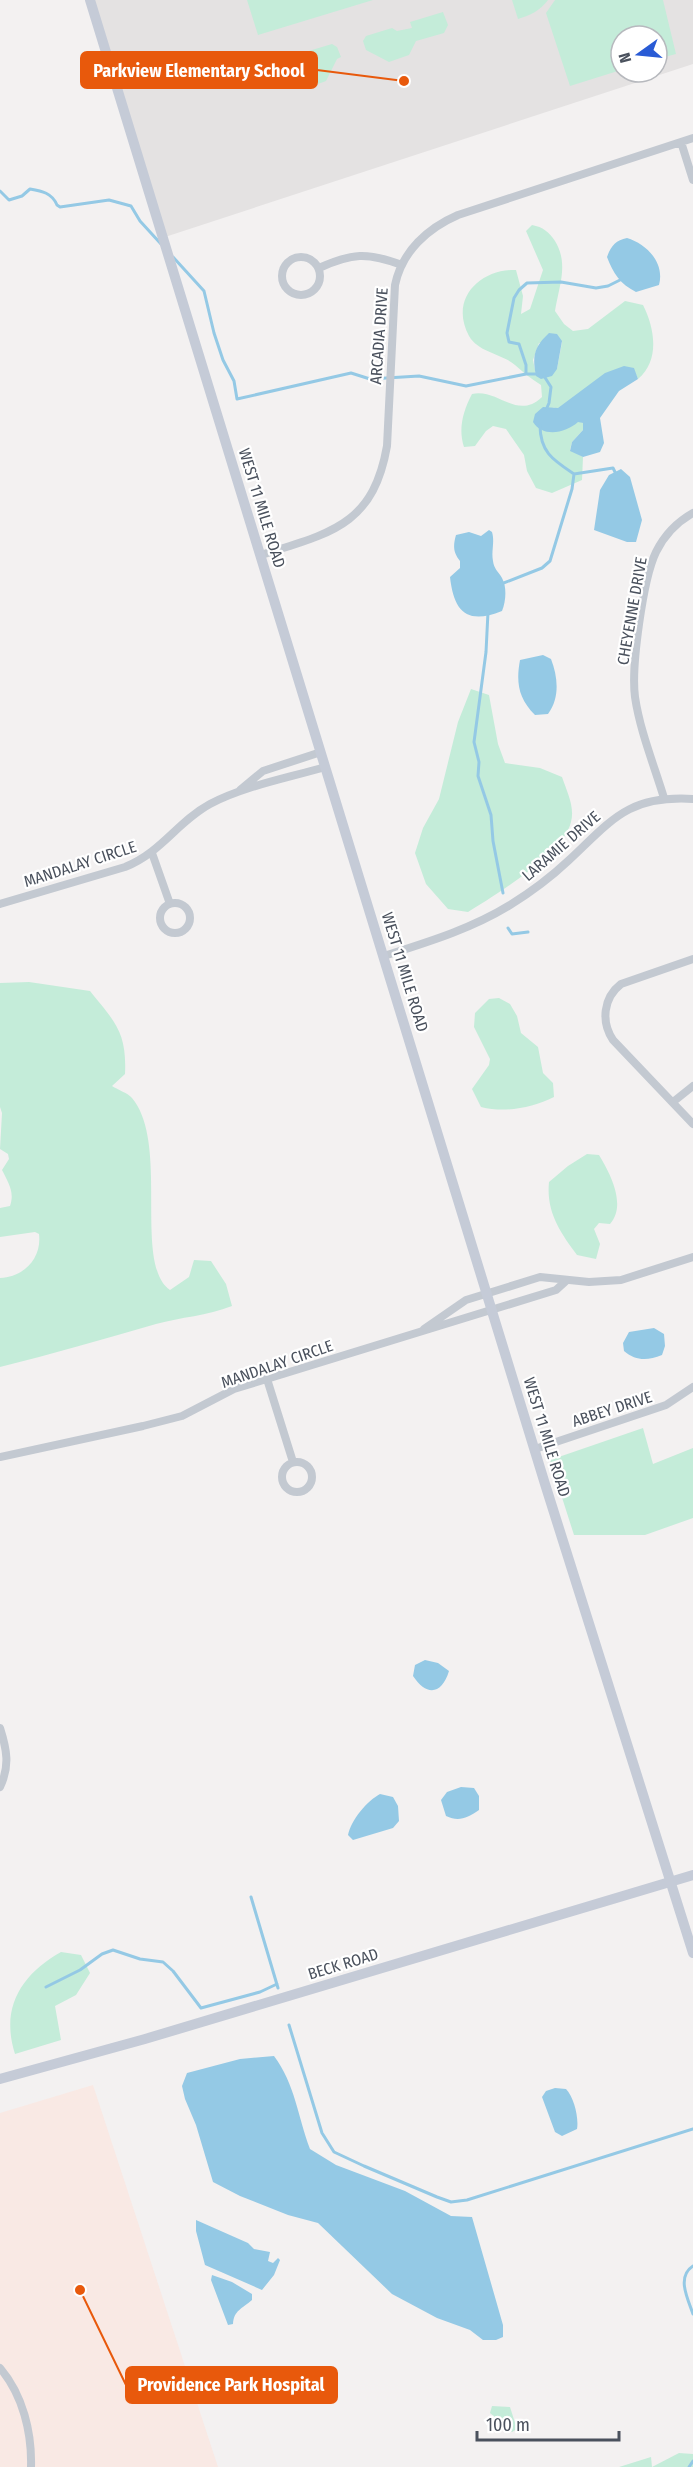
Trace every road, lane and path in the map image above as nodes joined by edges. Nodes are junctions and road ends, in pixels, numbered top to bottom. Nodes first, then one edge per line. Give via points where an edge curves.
1 (90, 0) edge
2 (693, 138) edge
3 (681, 142) junction
4 (693, 180) edge
5 (402, 265) junction
6 (319, 268) junction
7 (693, 513) edge
8 (261, 555) junction
9 (321, 752) junction
10 (325, 767) junction
11 (234, 794) junction
12 (664, 798) junction
13 (693, 799) edge
14 (152, 853) junction
15 (0, 904) edge
16 (170, 904) junction
17 (384, 956) junction
18 (693, 959) edge
19 (693, 1086) edge
20 (673, 1102) junction
21 (693, 1124) edge
22 (693, 1257) edge
23 (567, 1280) junction
24 (488, 1293) junction
25 (493, 1309) junction
26 (418, 1333) junction
27 (267, 1379) junction
28 (693, 1387) edge
29 (535, 1449) junction
30 (0, 1457) edge
31 (293, 1462) junction
32 (0, 1728) edge
33 (0, 1787) edge
34 (693, 1875) edge
35 (671, 1882) junction
36 (693, 1953) edge
37 (0, 2079) edge
38 (0, 2368) edge
39 (31, 2467) edge

1 - 8 street, WEST 11 MILE ROAD
2 - 3 street, ARCADIA DRIVE
3 - 4 street
3 - 5 street, ARCADIA DRIVE via 445,220 423,237
5 - 6 street via 380,257 357,255
5 - 8 street, ARCADIA DRIVE via 394,293 387,446 376,486 358,512 340,526
6 - 6 street via 311,259 294,258 285,266 282,277 292,292 305,294 319,281
7 - 12 street, CHEYENNE DRIVE via 667,535 654,558 634,664 635,700
8 - 9 street, WEST 11 MILE ROAD
9 - 10 street, WEST 11 MILE ROAD
9 - 11 street via 263,771
10 - 11 street, MANDALAY CIRCLE
10 - 17 street, WEST 11 MILE ROAD
11 - 14 street, MANDALAY CIRCLE via 193,815
12 - 13 street, LARAMIE DRIVE
12 - 17 street, LARAMIE DRIVE via 641,803 618,815 567,862 503,909 443,938
14 - 15 street, MANDALAY CIRCLE via 125,867
14 - 16 street
16 - 16 street via 162,910 161,924 172,933 181,932 190,922 190,914 182,904
17 - 24 street, WEST 11 MILE ROAD
18 - 20 street via 621,984 612,993 606,1013 606,1026 613,1040
19 - 20 street
20 - 21 street
22 - 23 street via 621,1280
23 - 24 street via 544,1276
23 - 25 street, MANDALAY CIRCLE via 556,1290
24 - 25 street, WEST 11 MILE ROAD
24 - 26 street via 458,1303
25 - 26 street, MANDALAY CIRCLE
25 - 29 street, WEST 11 MILE ROAD
26 - 27 street, MANDALAY CIRCLE
27 - 30 street, MANDALAY CIRCLE via 234,1389 182,1416
27 - 31 street
28 - 29 street, ABBEY DRIVE via 666,1405
29 - 35 street, WEST 11 MILE ROAD
31 - 31 street via 283,1472 283,1480 291,1491 304,1490 312,1480 311,1471 306,1464
32 - 33 street via 8,1758
34 - 35 street, BECK ROAD
35 - 36 street, WEST 11 MILE ROAD
35 - 37 street, BECK ROAD
38 - 39 street via 16,2393 27,2422

